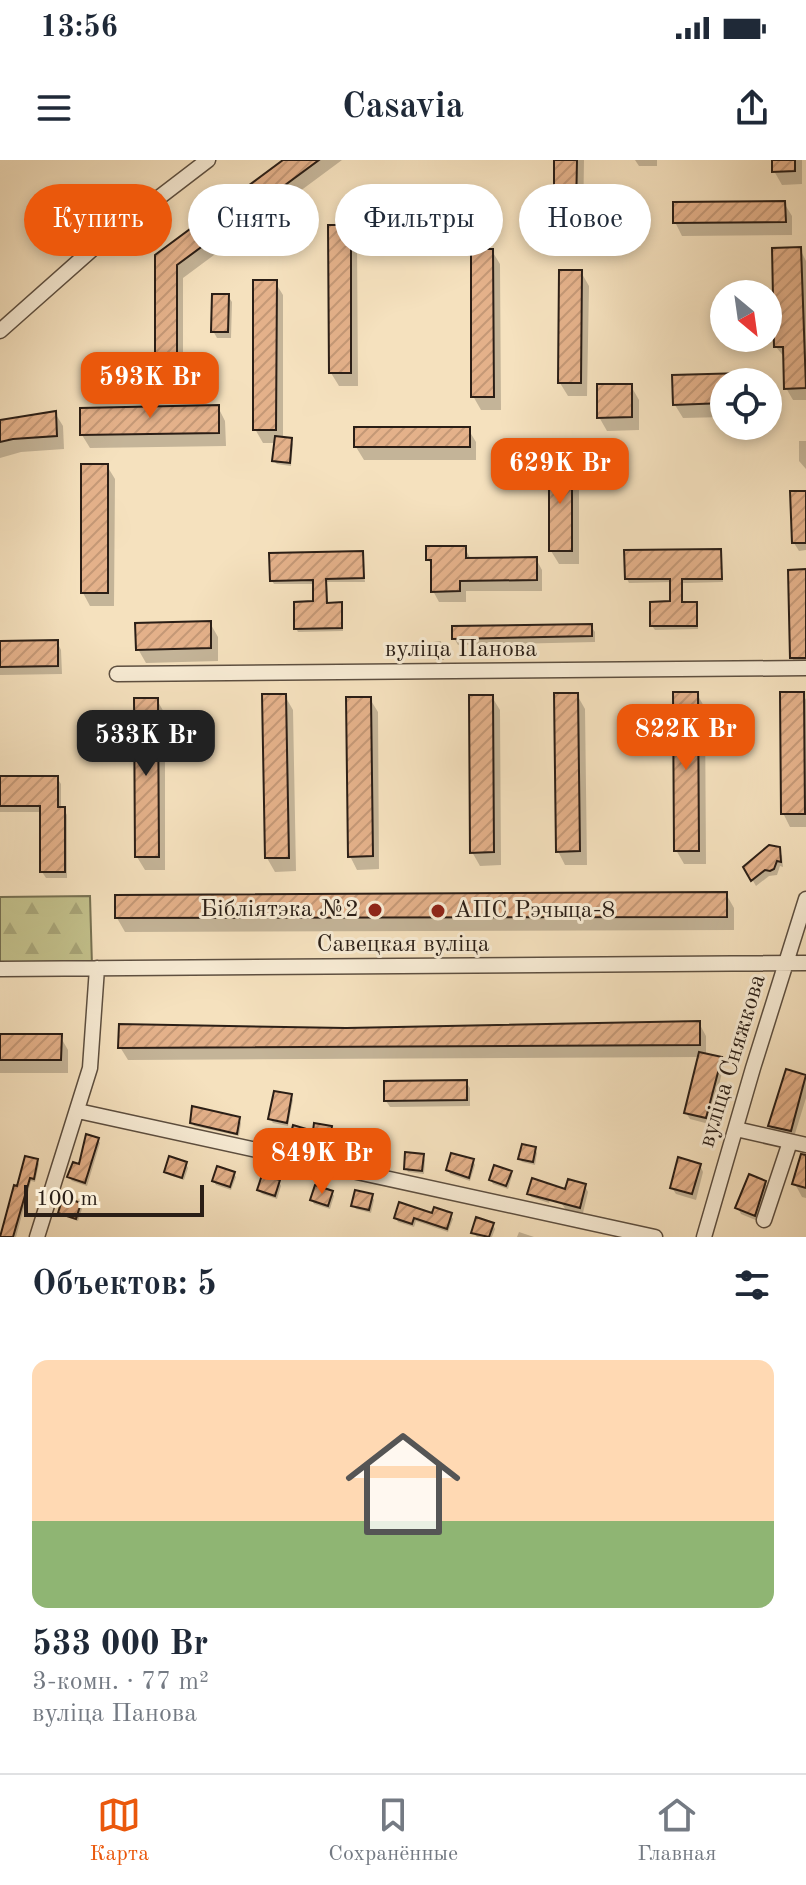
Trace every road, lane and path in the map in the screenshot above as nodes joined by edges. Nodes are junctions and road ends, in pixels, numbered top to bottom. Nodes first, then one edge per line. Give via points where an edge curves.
1 (208, 160) edge
2 (0, 331) edge
3 (806, 668) edge
4 (117, 674) dead end
5 (806, 899) edge
6 (786, 963) junction
7 (806, 963) edge
8 (97, 968) junction
9 (0, 969) edge
10 (78, 1111) junction
11 (736, 1129) junction
12 (790, 1142) junction
13 (806, 1145) edge
14 (764, 1220) dead end
15 (37, 1237) edge
16 (655, 1237) edge
17 (704, 1237) edge

1 - 2 street via 97,245
3 - 4 street, вуліца Панова
5 - 6 street, вуліца Сняжкова
6 - 7 street, Савецкая вуліца
6 - 8 street, Савецкая вуліца
6 - 11 street, вуліца Сняжкова
8 - 9 street, Савецкая вуліца
8 - 10 street via 90,1068
10 - 15 street
10 - 16 street
11 - 12 street
11 - 17 street, вуліца Сняжкова
12 - 13 street
12 - 14 street

